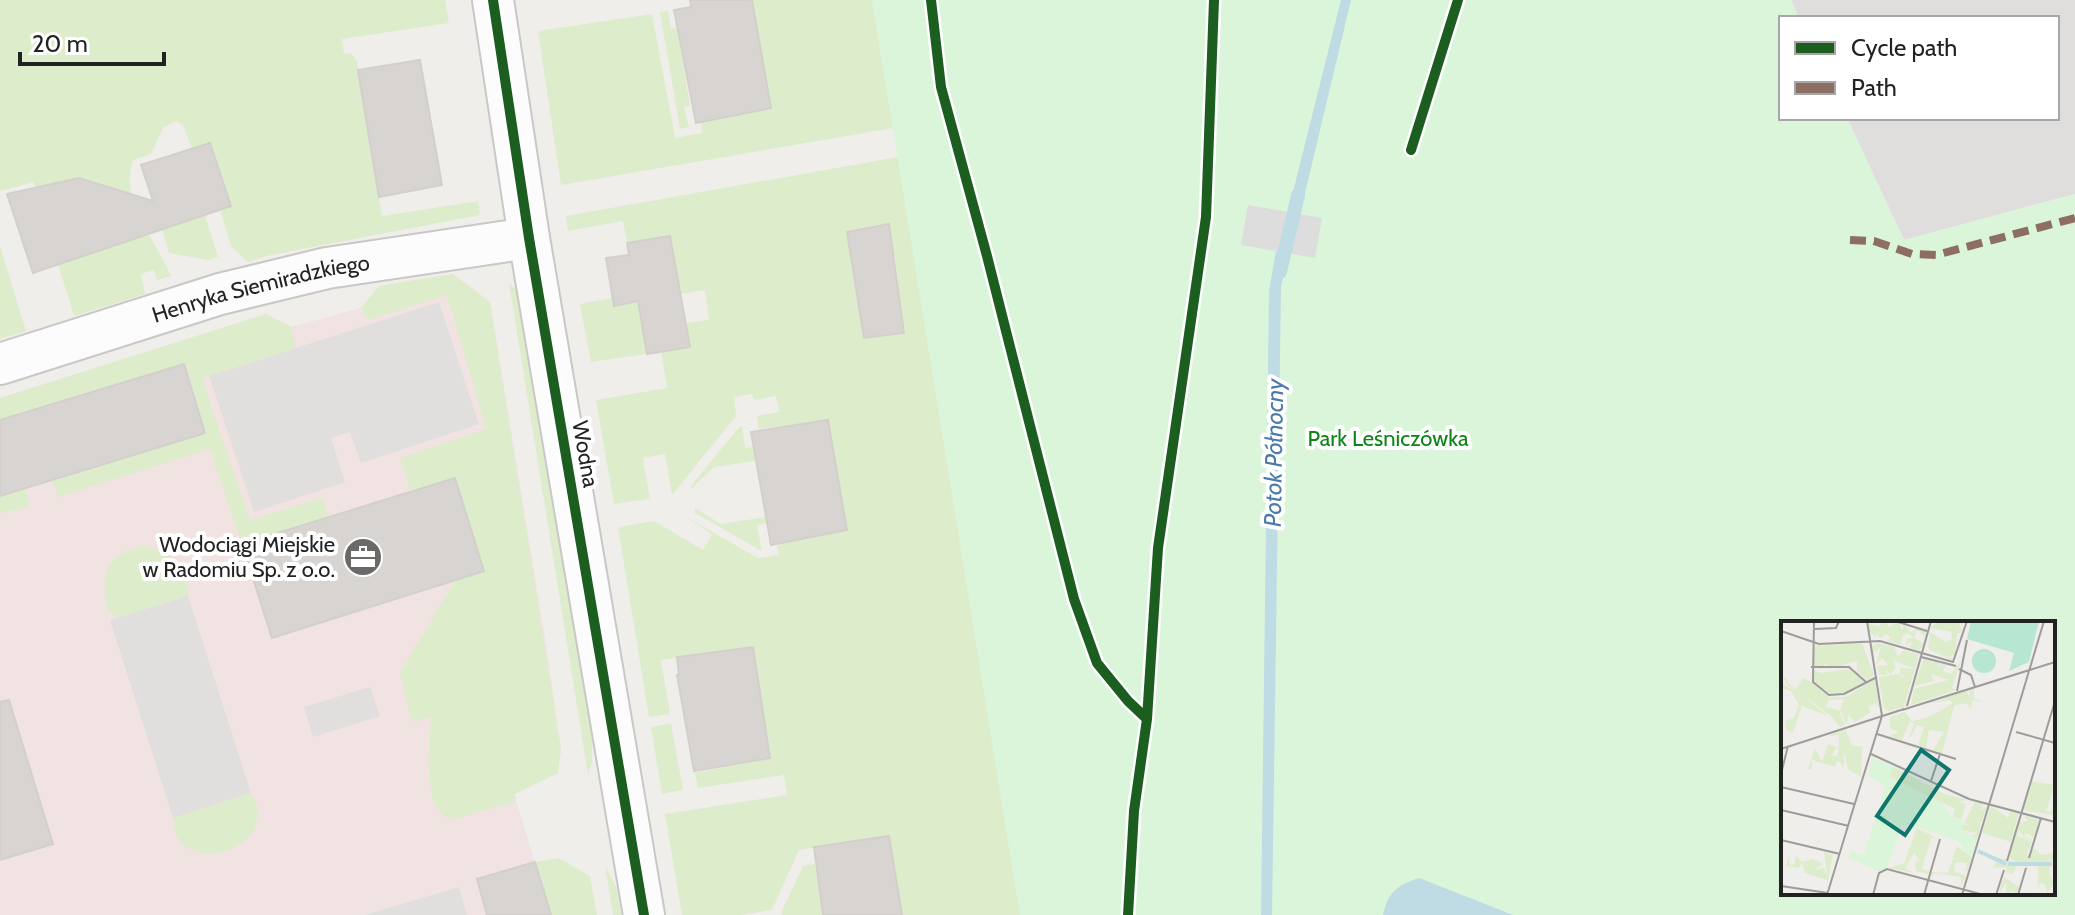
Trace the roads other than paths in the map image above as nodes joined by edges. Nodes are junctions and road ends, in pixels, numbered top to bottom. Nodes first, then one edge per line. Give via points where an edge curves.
1 (493, 0) edge
2 (529, 238) junction
3 (0, 364) edge
4 (644, 915) edge

1 - 2 street, Wodna
2 - 3 street, Henryka Siemiradzkiego via 327,268 220,294
2 - 4 street, Wodna

